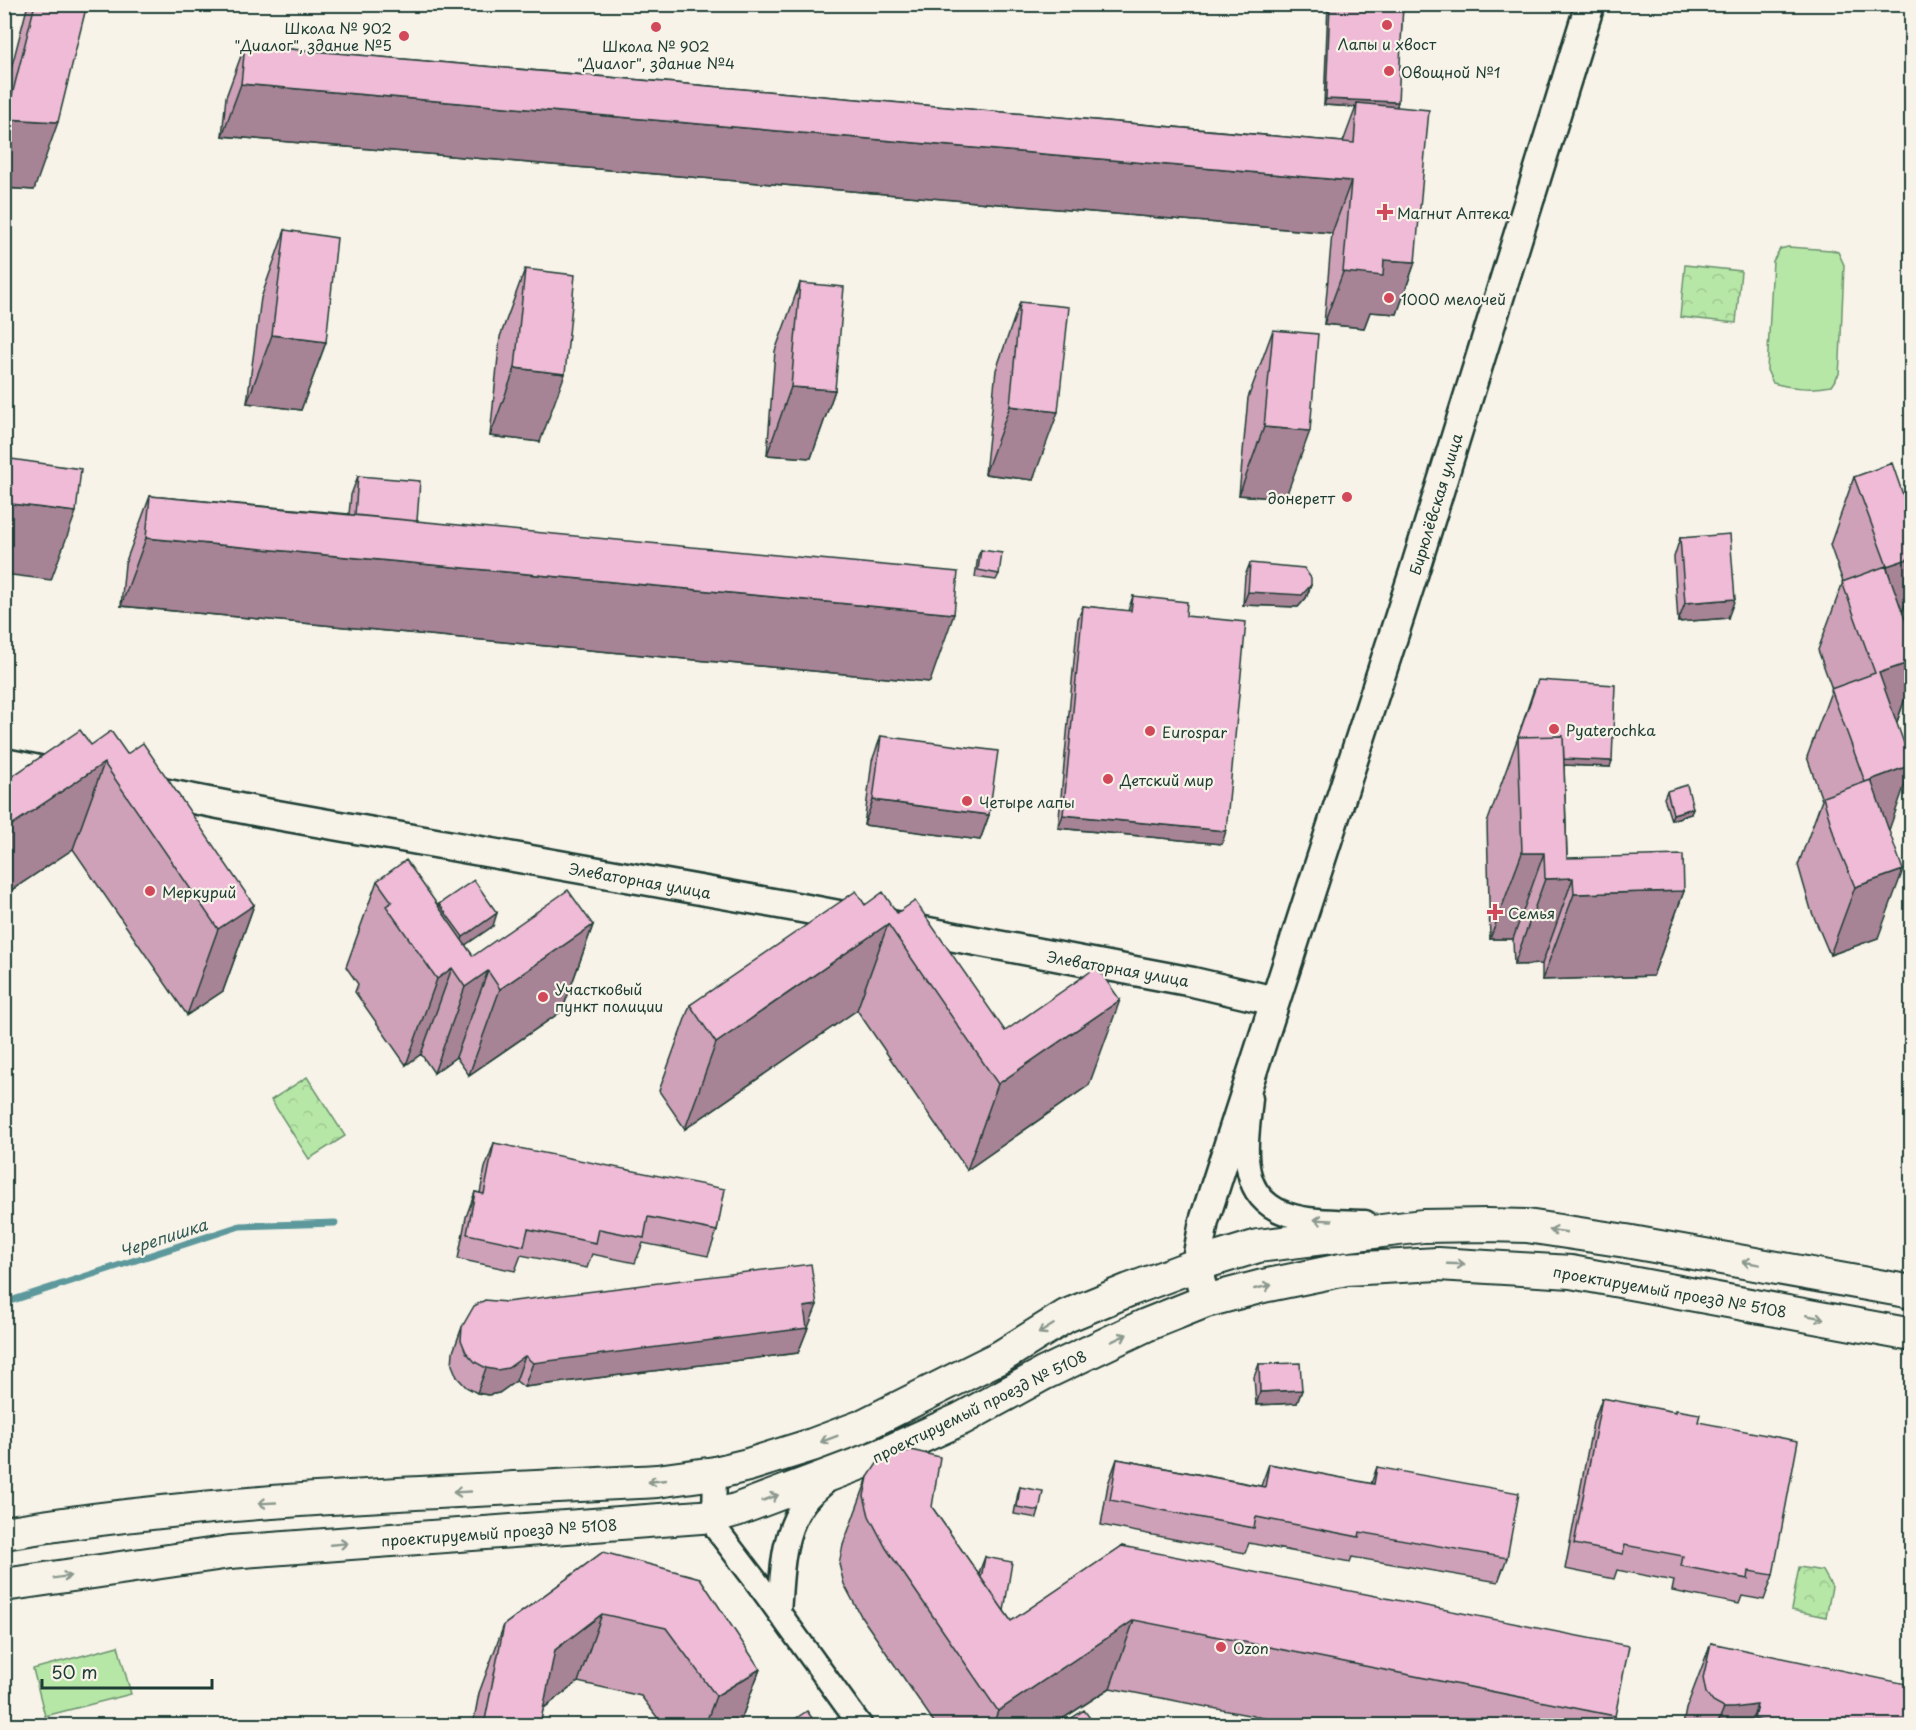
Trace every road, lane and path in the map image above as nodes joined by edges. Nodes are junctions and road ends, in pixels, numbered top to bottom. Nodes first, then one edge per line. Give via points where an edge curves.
1 (1590, 4) edge
2 (4, 763) edge
3 (1275, 1001) junction
4 (1253, 1070) junction
5 (1423, 1226) junction
6 (1196, 1265) junction
7 (1911, 1292) edge
8 (1206, 1301) junction
9 (1911, 1335) edge
10 (715, 1473) junction
11 (835, 1474) junction
12 (714, 1515) junction
13 (4, 1533) edge
14 (4, 1585) edge
15 (779, 1614) junction
16 (861, 1725) edge

1 - 3 street, Бирюлёвская улица via 1414,572
2 - 3 street, Элеваторная улица via 1193,981
3 - 4 street, Бирюлёвская улица
5 -> 4 street via 1300,1219 1269,1205 1256,1190 1248,1171
4 - 6 street, Бирюлёвская улица via 1204,1221
5 - 6 main road via 1258,1246
7 -> 5 main road via 1549,1230 1487,1225
6 - 8 street
6 -> 10 main road via 1066,1317 1002,1356 860,1427
8 -> 9 main road, проектируемый проезд № 5108 via 1346,1269 1438,1264 1494,1266 1571,1272
11 -> 8 main road, проектируемый проезд № 5108 via 960,1419 1042,1374 1146,1325
10 - 12 street
10 -> 13 main road via 657,1481 217,1506
12 -> 11 main road, проектируемый проезд № 5108
11 - 15 street via 806,1500 795,1516 783,1560
14 -> 12 main road, проектируемый проезд № 5108 via 230,1552
12 - 15 street via 717,1530
15 - 16 street

